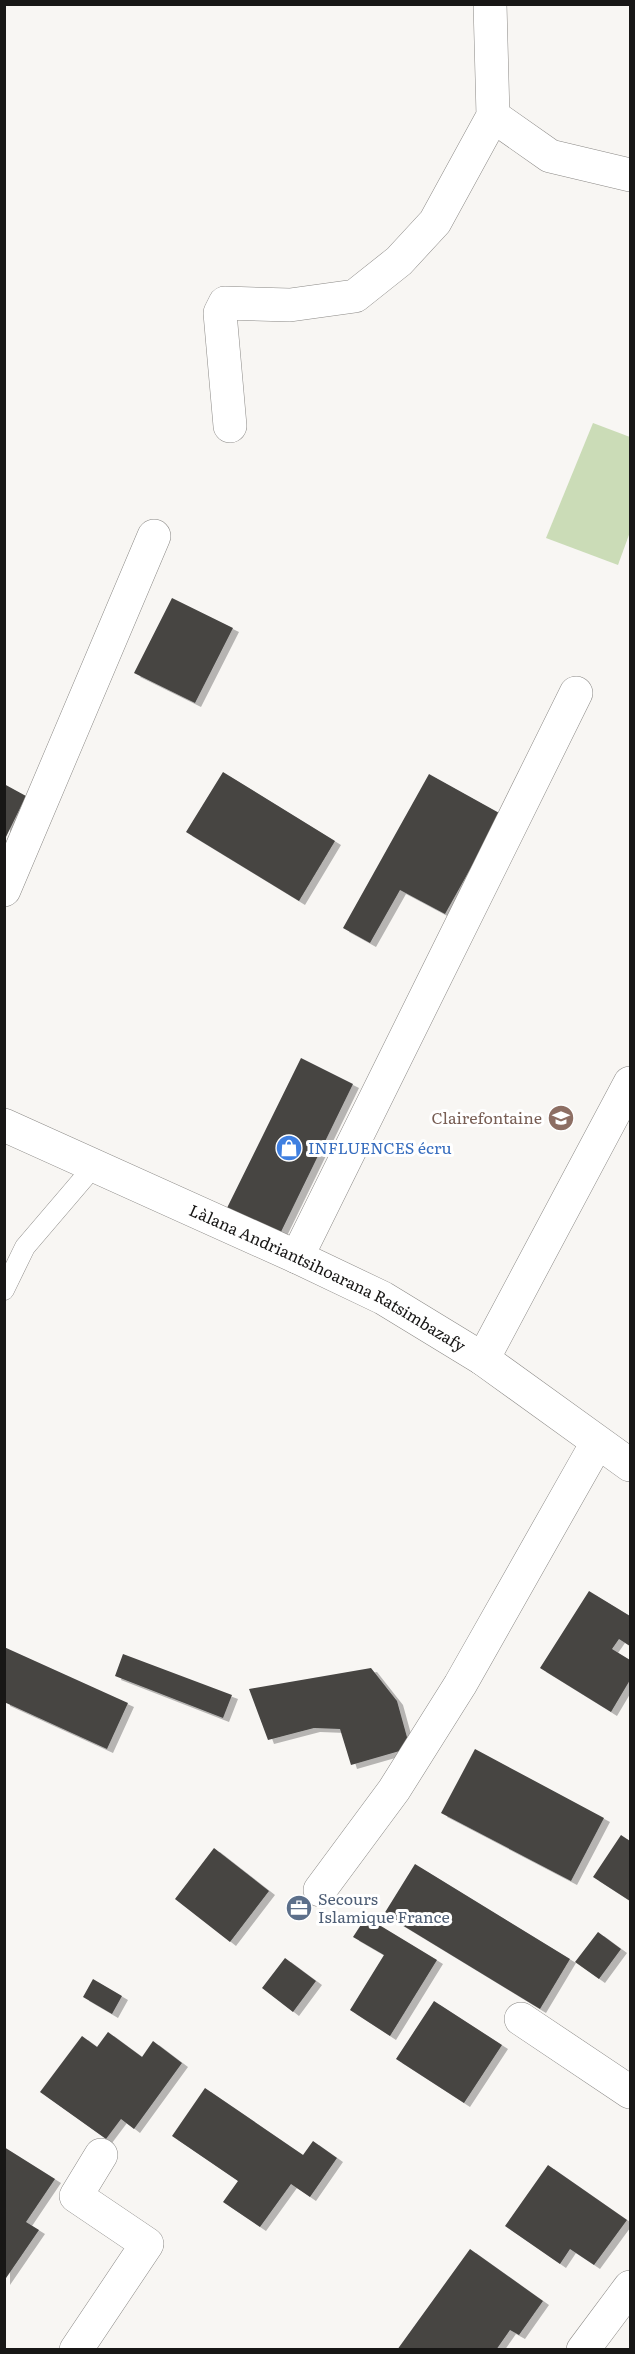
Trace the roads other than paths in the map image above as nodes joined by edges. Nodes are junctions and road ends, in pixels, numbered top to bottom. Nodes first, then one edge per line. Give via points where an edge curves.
1 (490, 4) edge
2 (493, 116) junction
3 (630, 174) edge
4 (230, 426) dead end
5 (154, 536) dead end
6 (576, 693) dead end
7 (4, 890) edge
8 (630, 1083) edge
9 (4, 1125) edge
10 (95, 1165) junction
11 (297, 1257) junction
12 (4, 1290) edge
13 (483, 1359) junction
14 (597, 1443) junction
15 (630, 1465) edge
16 (320, 1890) dead end
17 (521, 2019) dead end
18 (630, 2092) edge
19 (101, 2155) dead end
20 (628, 2297) edge
21 (76, 2349) edge
22 (584, 2349) edge

1 - 2 street
2 - 3 street via 550,156
2 - 4 street via 435,222 399,261 354,296 290,305 225,303 220,313
5 - 7 street
6 - 11 street
8 - 13 street
9 - 10 street, Làlana Andriantsihoarana Ratsimbazafy
10 - 11 street, Làlana Andriantsihoarana Ratsimbazafy
10 - 12 lane via 25,1247
11 - 13 street, Làlana Andriantsihoarana Ratsimbazafy via 383,1298
13 - 14 street, Làlana Andriantsihoarana Ratsimbazafy
14 - 15 street, Làlana Andriantsihoarana Ratsimbazafy
14 - 16 street via 460,1685 394,1791
17 - 18 street
19 - 21 street via 76,2196 147,2244
20 - 22 street

